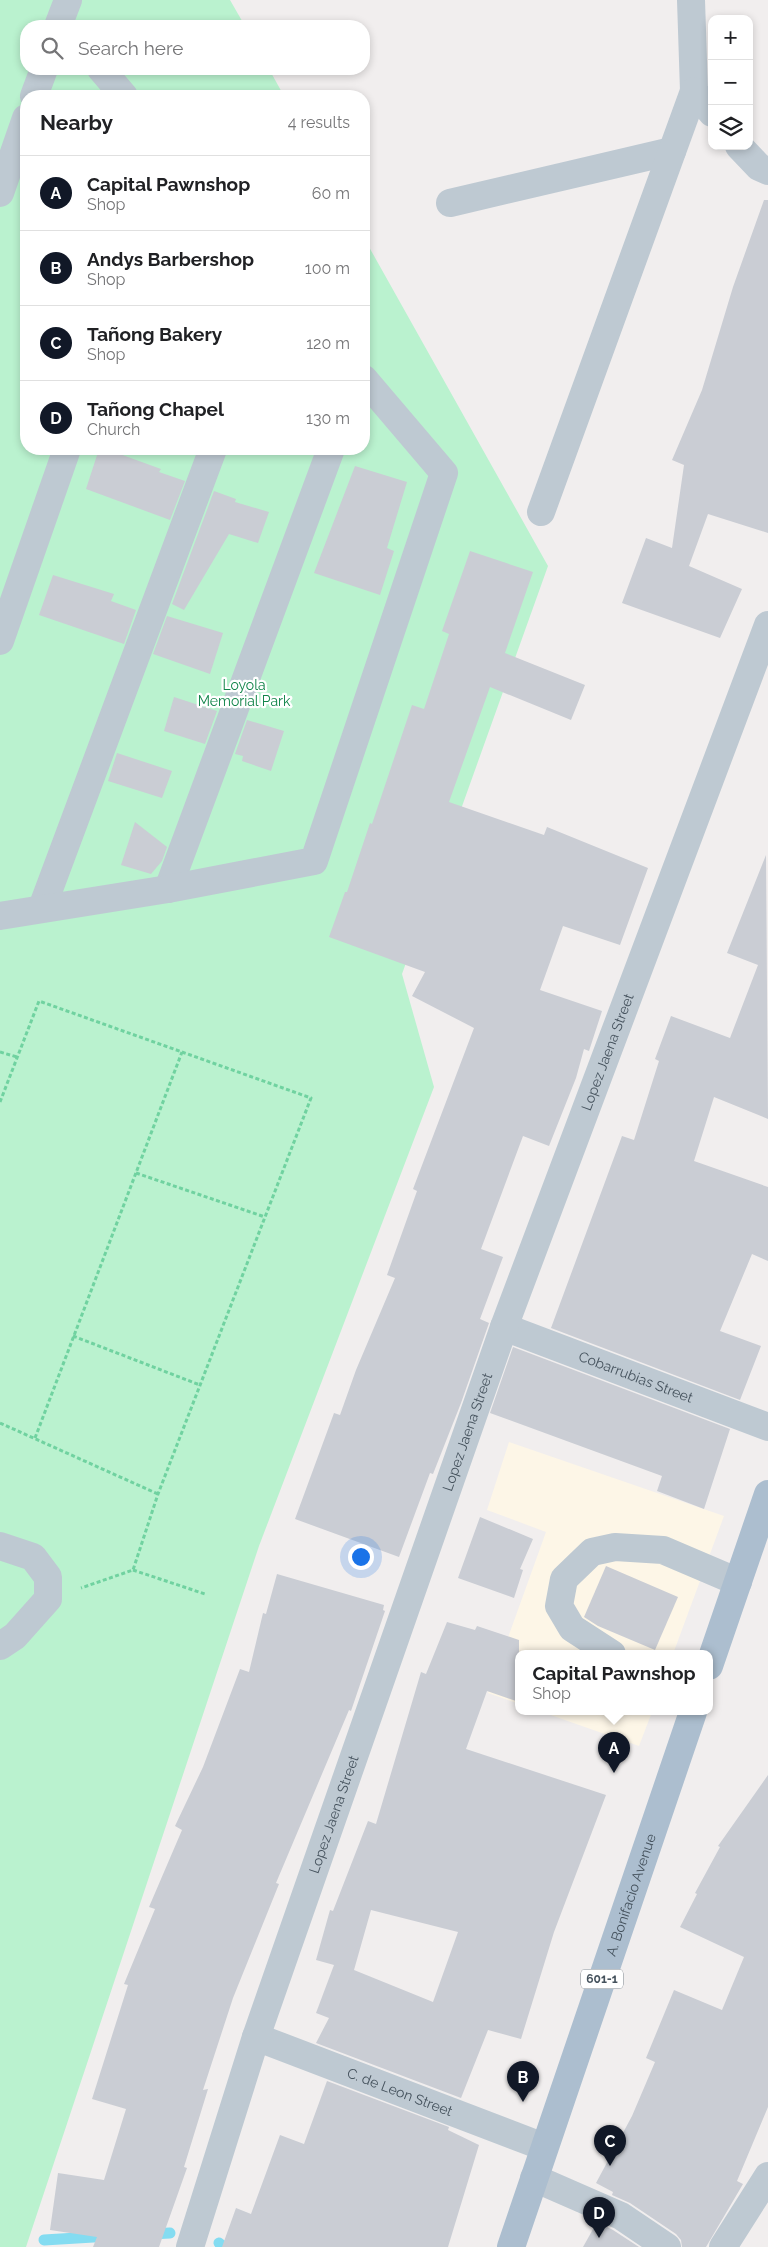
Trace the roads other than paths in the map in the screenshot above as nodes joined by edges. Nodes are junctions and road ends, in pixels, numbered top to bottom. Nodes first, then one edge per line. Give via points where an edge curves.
1 (691, 0) edge
2 (42, 75) edge
3 (106, 75) edge
4 (36, 90) edge
5 (119, 90) edge
6 (694, 91) junction
7 (708, 108) edge
8 (20, 135) edge
9 (743, 150) edge
10 (672, 151) junction
11 (768, 171) edge
12 (0, 193) edge
13 (450, 203) dead end
14 (370, 387) edge
15 (65, 455) edge
16 (211, 455) edge
17 (329, 455) edge
18 (541, 512) dead end
19 (768, 625) edge
20 (0, 641) edge
21 (762, 661) edge
22 (168, 889) junction
23 (42, 908) junction
24 (0, 916) edge
25 (504, 1327) junction
26 (768, 1427) edge
27 (768, 1494) edge
28 (0, 1546) edge
29 (738, 1582) junction
30 (0, 1646) edge
31 (606, 1650) edge
32 (713, 1654) edge
33 (692, 1715) edge
34 (256, 2037) junction
35 (544, 2147) junction
36 (768, 2176) edge
37 (534, 2178) junction
38 (190, 2247) edge
39 (511, 2247) edge
40 (667, 2247) edge
41 (723, 2247) edge

1 - 6 street
2 - 4 street
3 - 5 street
6 - 7 street
6 - 10 street
8 - 12 street
9 - 11 street via 759,167
10 - 13 street
10 - 18 street
14 - 22 street via 444,473 314,861
15 - 20 street
16 - 23 street
17 - 22 street
19 - 21 street, Lopez Jaena Street
21 - 25 street, Lopez Jaena Street
22 - 23 street
23 - 24 street
25 - 26 street, Cobarrubias Street
25 - 34 street, Lopez Jaena Street
27 - 29 main road
28 - 30 street via 33,1557 48,1578 48,1599 15,1636
29 - 31 street via 663,1550 614,1547 592,1552 564,1579 560,1606 572,1628
29 - 32 main road
33 - 35 main road, A. Bonifacio Avenue / 601-1
34 - 35 street, C. de Leon Street
34 - 38 street, Lopez Jaena Street
35 - 37 main road, A. Bonifacio Avenue / 601-1
36 - 41 street
37 - 39 main road, A. Bonifacio Avenue / 601-1
37 - 40 street via 621,2216

